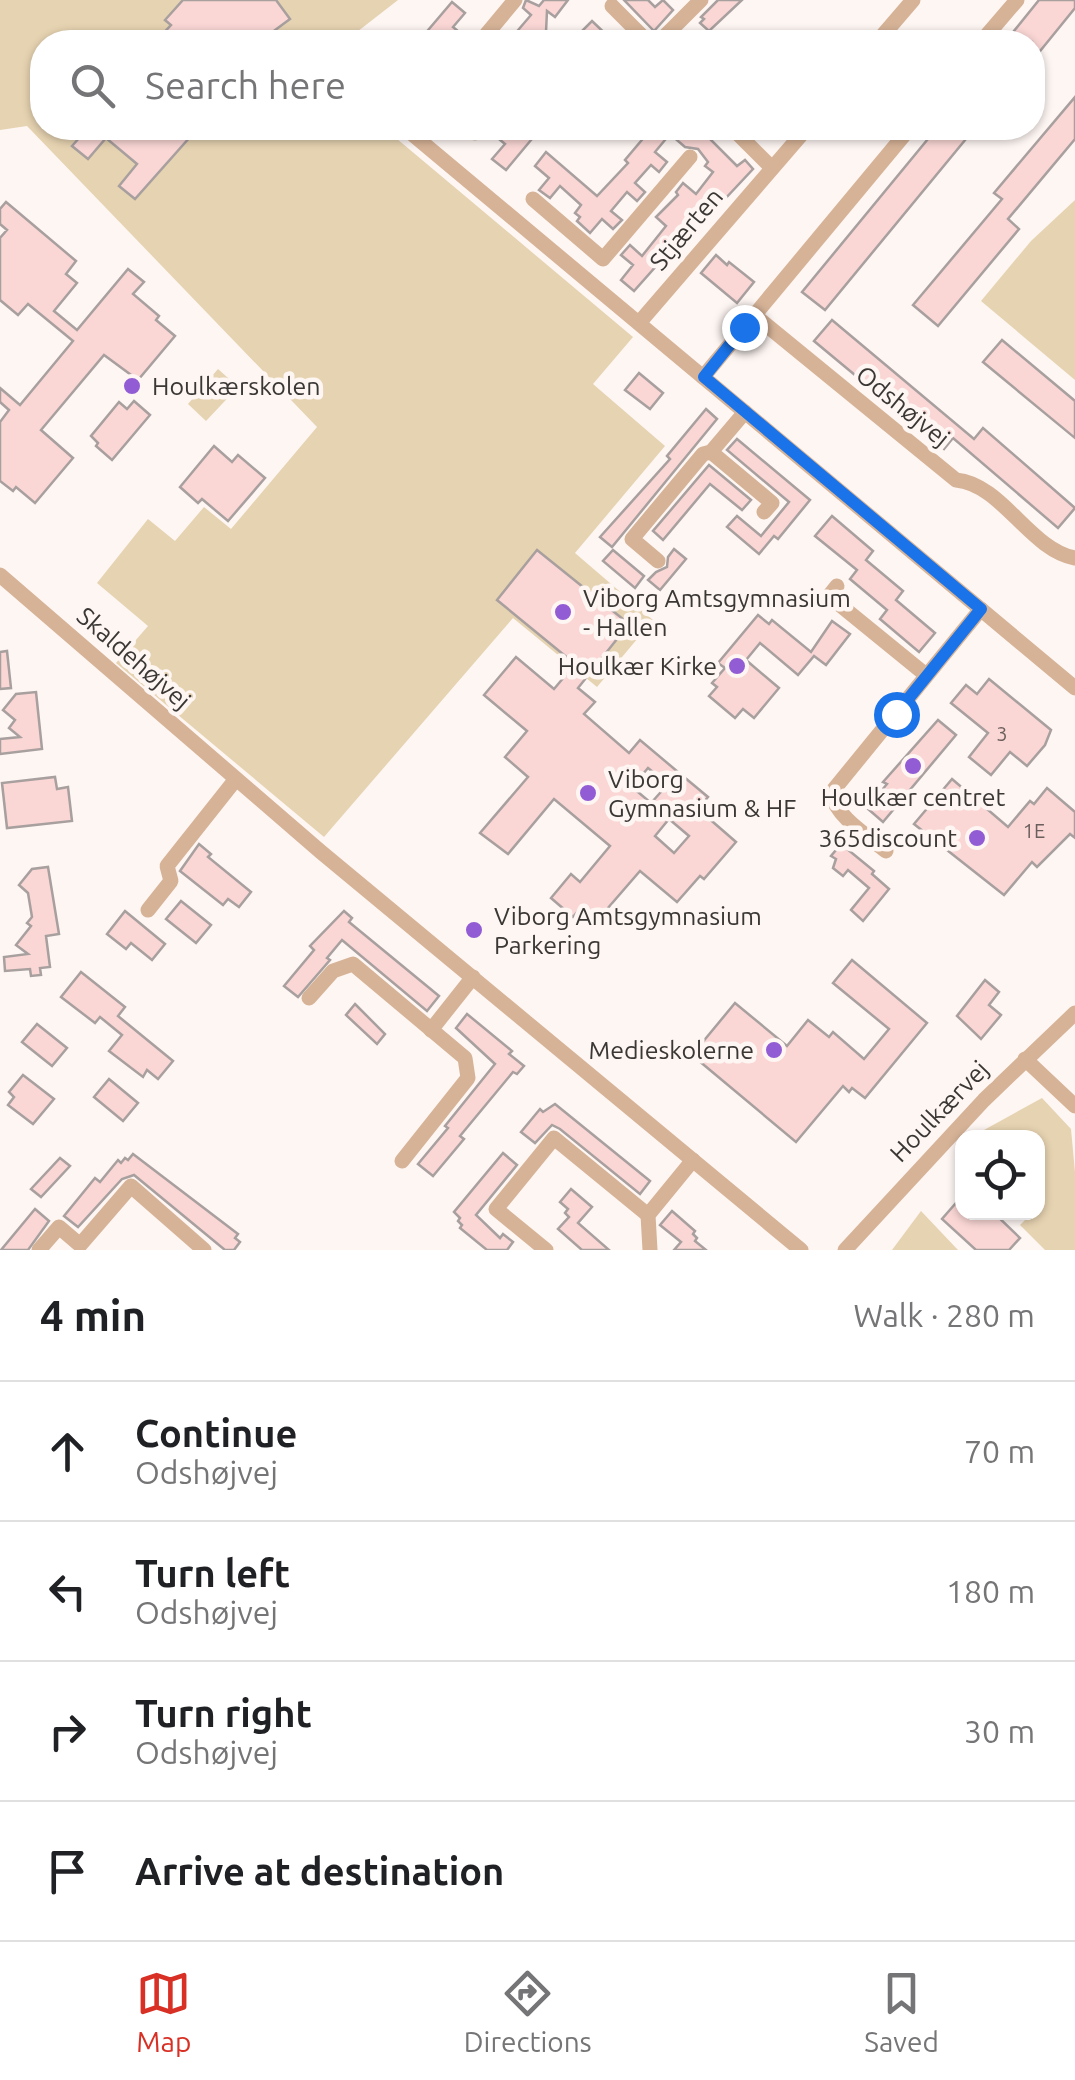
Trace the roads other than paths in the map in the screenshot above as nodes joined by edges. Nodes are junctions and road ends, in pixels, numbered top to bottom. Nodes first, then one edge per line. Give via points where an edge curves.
1 (515, 0) edge
2 (913, 0) edge
3 (1016, 0) edge
4 (691, 3) edge
5 (612, 6) dead end
6 (490, 30) edge
7 (636, 30) edge
8 (669, 30) edge
9 (887, 30) edge
10 (991, 30) edge
11 (419, 140) edge
12 (744, 140) edge
13 (796, 140) edge
14 (900, 140) edge
15 (690, 157) dead end
16 (772, 168) junction
17 (533, 199) dead end
18 (562, 224) junction
19 (546, 245) junction
20 (754, 315) junction
21 (639, 324) junction
22 (704, 377) junction
23 (745, 412) junction
24 (711, 452) junction
25 (764, 512) dead end
26 (1075, 558) edge
27 (658, 561) dead end
28 (0, 575) edge
29 (837, 586) dead end
30 (981, 609) junction
31 (926, 675) junction
32 (1075, 688) edge
33 (236, 779) junction
34 (886, 851) dead end
35 (148, 910) dead end
36 (472, 977) junction
37 (309, 998) dead end
38 (1075, 1013) edge
39 (431, 1030) junction
40 (1025, 1059) junction
41 (1075, 1106) edge
42 (693, 1160) junction
43 (402, 1161) dead end
44 (648, 1215) junction
45 (39, 1250) edge
46 (204, 1250) edge
47 (546, 1250) edge
48 (650, 1250) edge
49 (800, 1250) edge
50 (845, 1250) edge

1 - 6 street
2 - 9 street
3 - 10 street
4 - 8 street
5 - 7 street
11 - 19 street
12 - 16 street
13 - 16 street, Stjærten
14 - 20 street
15 - 18 street via 603,259
16 - 21 street, Stjærten
17 - 18 street
18 - 19 street
19 - 21 street
20 - 22 street
20 - 26 street, Odshøjvej via 956,480 972,481
21 - 22 street
22 - 23 street
23 - 24 street
23 - 30 street
24 - 25 street via 772,503
24 - 27 street via 632,539
28 - 33 street, Skaldehøjvej
29 - 31 street via 829,596
30 - 31 street
30 - 32 street
31 - 34 street via 831,793 833,804
33 - 35 street via 168,866 171,881
33 - 36 street, Skaldehøjvej
36 - 39 street
36 - 42 street, Skaldehøjvej
37 - 39 street via 332,970 353,964
38 - 40 street, Houlkærvej
39 - 43 street via 465,1058 468,1078
40 - 41 street
40 - 50 street, Houlkærvej
42 - 44 street
42 - 49 street, Skaldehøjvej
44 - 47 street via 554,1138 496,1209
44 - 48 street
45 - 46 street via 58,1227 80,1245 131,1186

